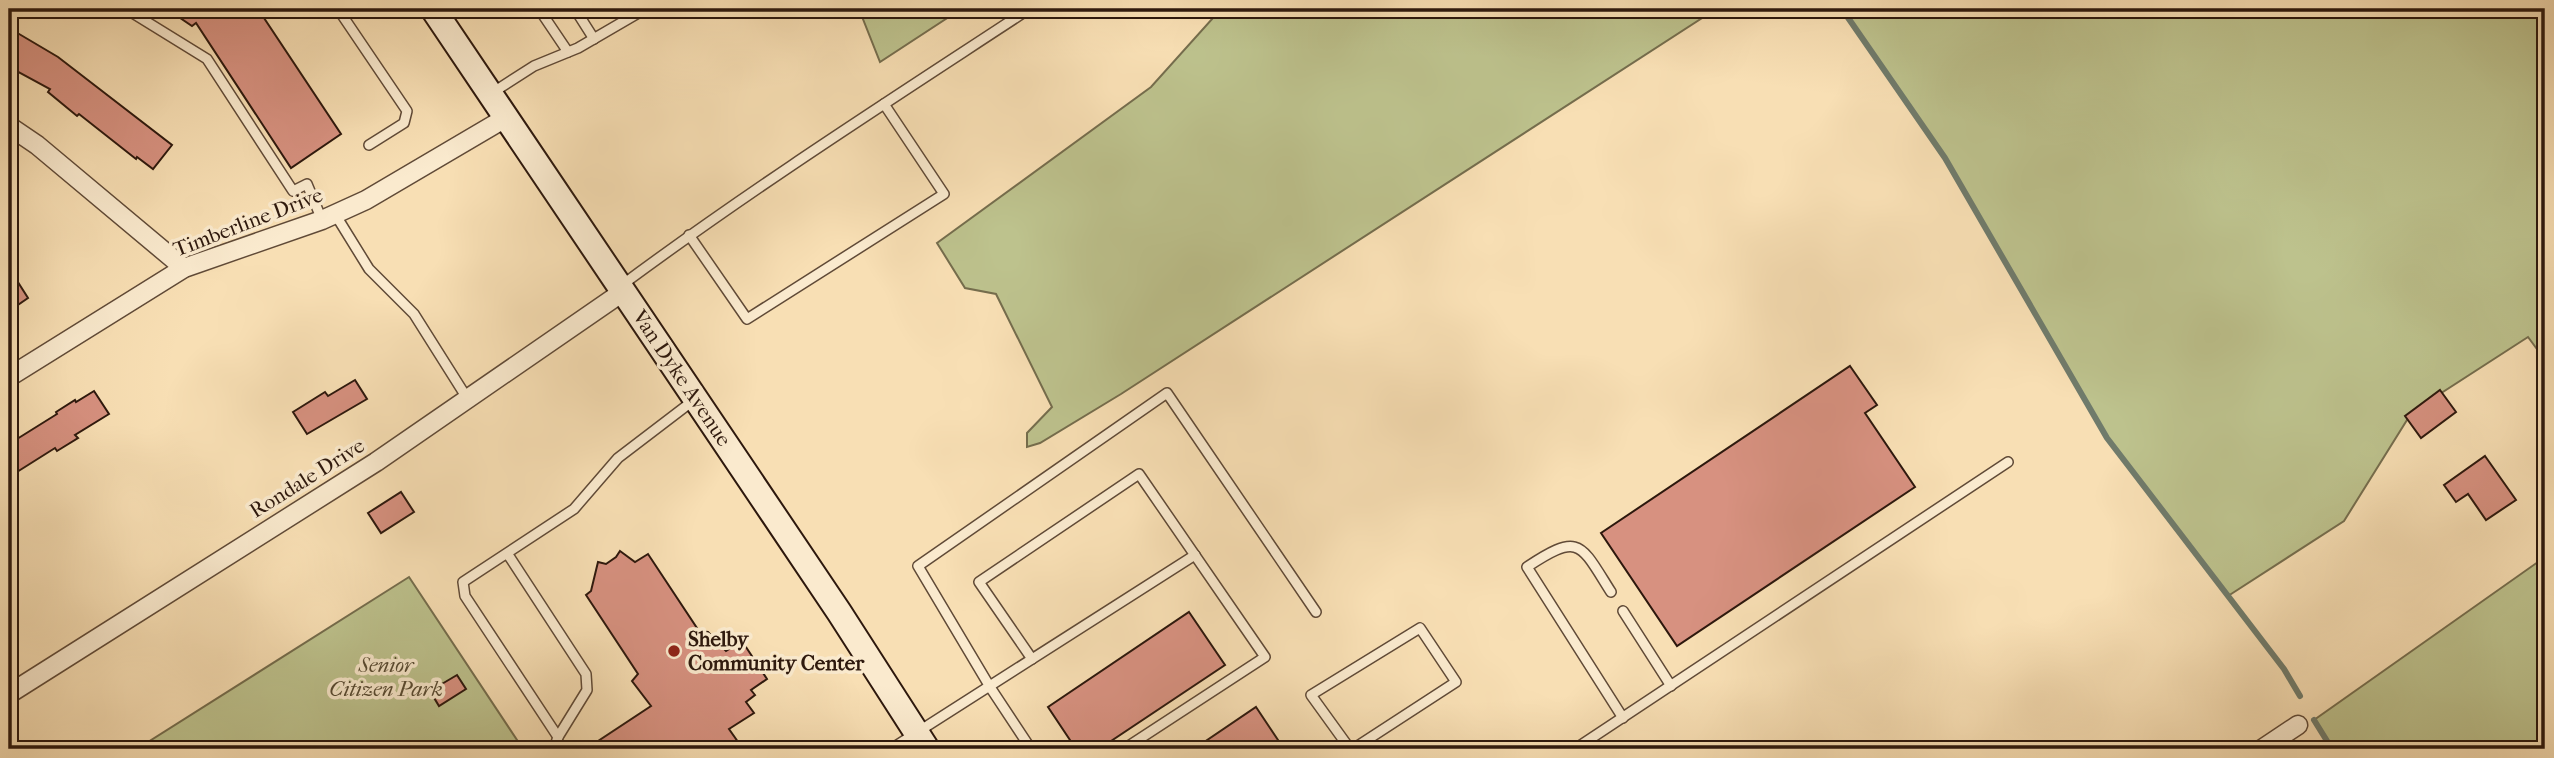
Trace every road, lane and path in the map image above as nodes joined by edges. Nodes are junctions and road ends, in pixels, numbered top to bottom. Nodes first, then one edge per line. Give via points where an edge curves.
1 (126, 9) edge
2 (338, 9) edge
3 (433, 9) edge
4 (539, 9) edge
5 (575, 9) edge
6 (645, 9) edge
7 (1029, 9) edge
8 (594, 39) junction
9 (568, 52) junction
10 (491, 94) junction
11 (884, 104) junction
12 (507, 117) junction
13 (9, 126) edge
14 (369, 145) dead end
15 (329, 217) junction
16 (689, 235) junction
17 (184, 268) junction
18 (622, 288) junction
19 (9, 377) edge
20 (467, 398) junction
21 (696, 399) junction
22 (2008, 462) dead end
23 (507, 553) junction
24 (1195, 555) junction
25 (1611, 592) dead end
26 (1623, 611) dead end
27 (1316, 612) dead end
28 (1032, 659) junction
29 (1671, 686) junction
30 (990, 687) junction
31 (9, 694) edge
32 (1623, 718) junction
33 (2298, 725) dead end
34 (558, 737) junction
35 (921, 741) edge
36 (554, 749) edge
37 (891, 749) edge
38 (1031, 749) edge
39 (1124, 749) edge
40 (1352, 749) edge
41 (1575, 749) edge
42 (2262, 749) edge

1 - 15 lane via 207,59 293,191 307,184
2 - 14 lane via 407,111 404,123
3 - 10 main road, Van Dyke Avenue
4 - 9 lane
5 - 8 lane
6 - 8 lane
7 - 11 lane
8 - 9 lane
9 - 10 lane via 534,66
10 - 12 main road, Van Dyke Avenue
11 - 16 lane
11 - 16 lane via 944,194 747,319
12 - 15 street, Timberline Drive via 405,179
12 - 18 main road, Van Dyke Avenue
13 - 17 street
15 - 17 street, Timberline Drive
15 - 20 lane via 369,269 414,314
16 - 18 lane
17 - 19 street, Timberline Drive
18 - 20 street, Rondale Drive
18 - 21 main road, Van Dyke Avenue
20 - 31 street, Rondale Drive via 364,469
21 - 23 lane via 618,458 574,509
21 - 35 main road, Van Dyke Avenue
22 - 29 lane
23 - 34 lane via 586,674 587,690
23 - 34 lane via 463,582 465,596
24 - 28 lane
24 - 28 lane via 1139,474 979,582
24 - 39 lane via 1265,657
25 - 32 lane via 1589,557 1577,547 1554,549 1527,567
26 - 29 lane
27 - 30 lane via 1167,393 918,566
28 - 30 lane
29 - 32 lane
30 - 35 lane
30 - 38 lane
32 - 41 lane
33 - 42 street
34 - 36 lane
35 - 37 lane
40 - 40 lane via 1456,681 1420,628 1311,695

